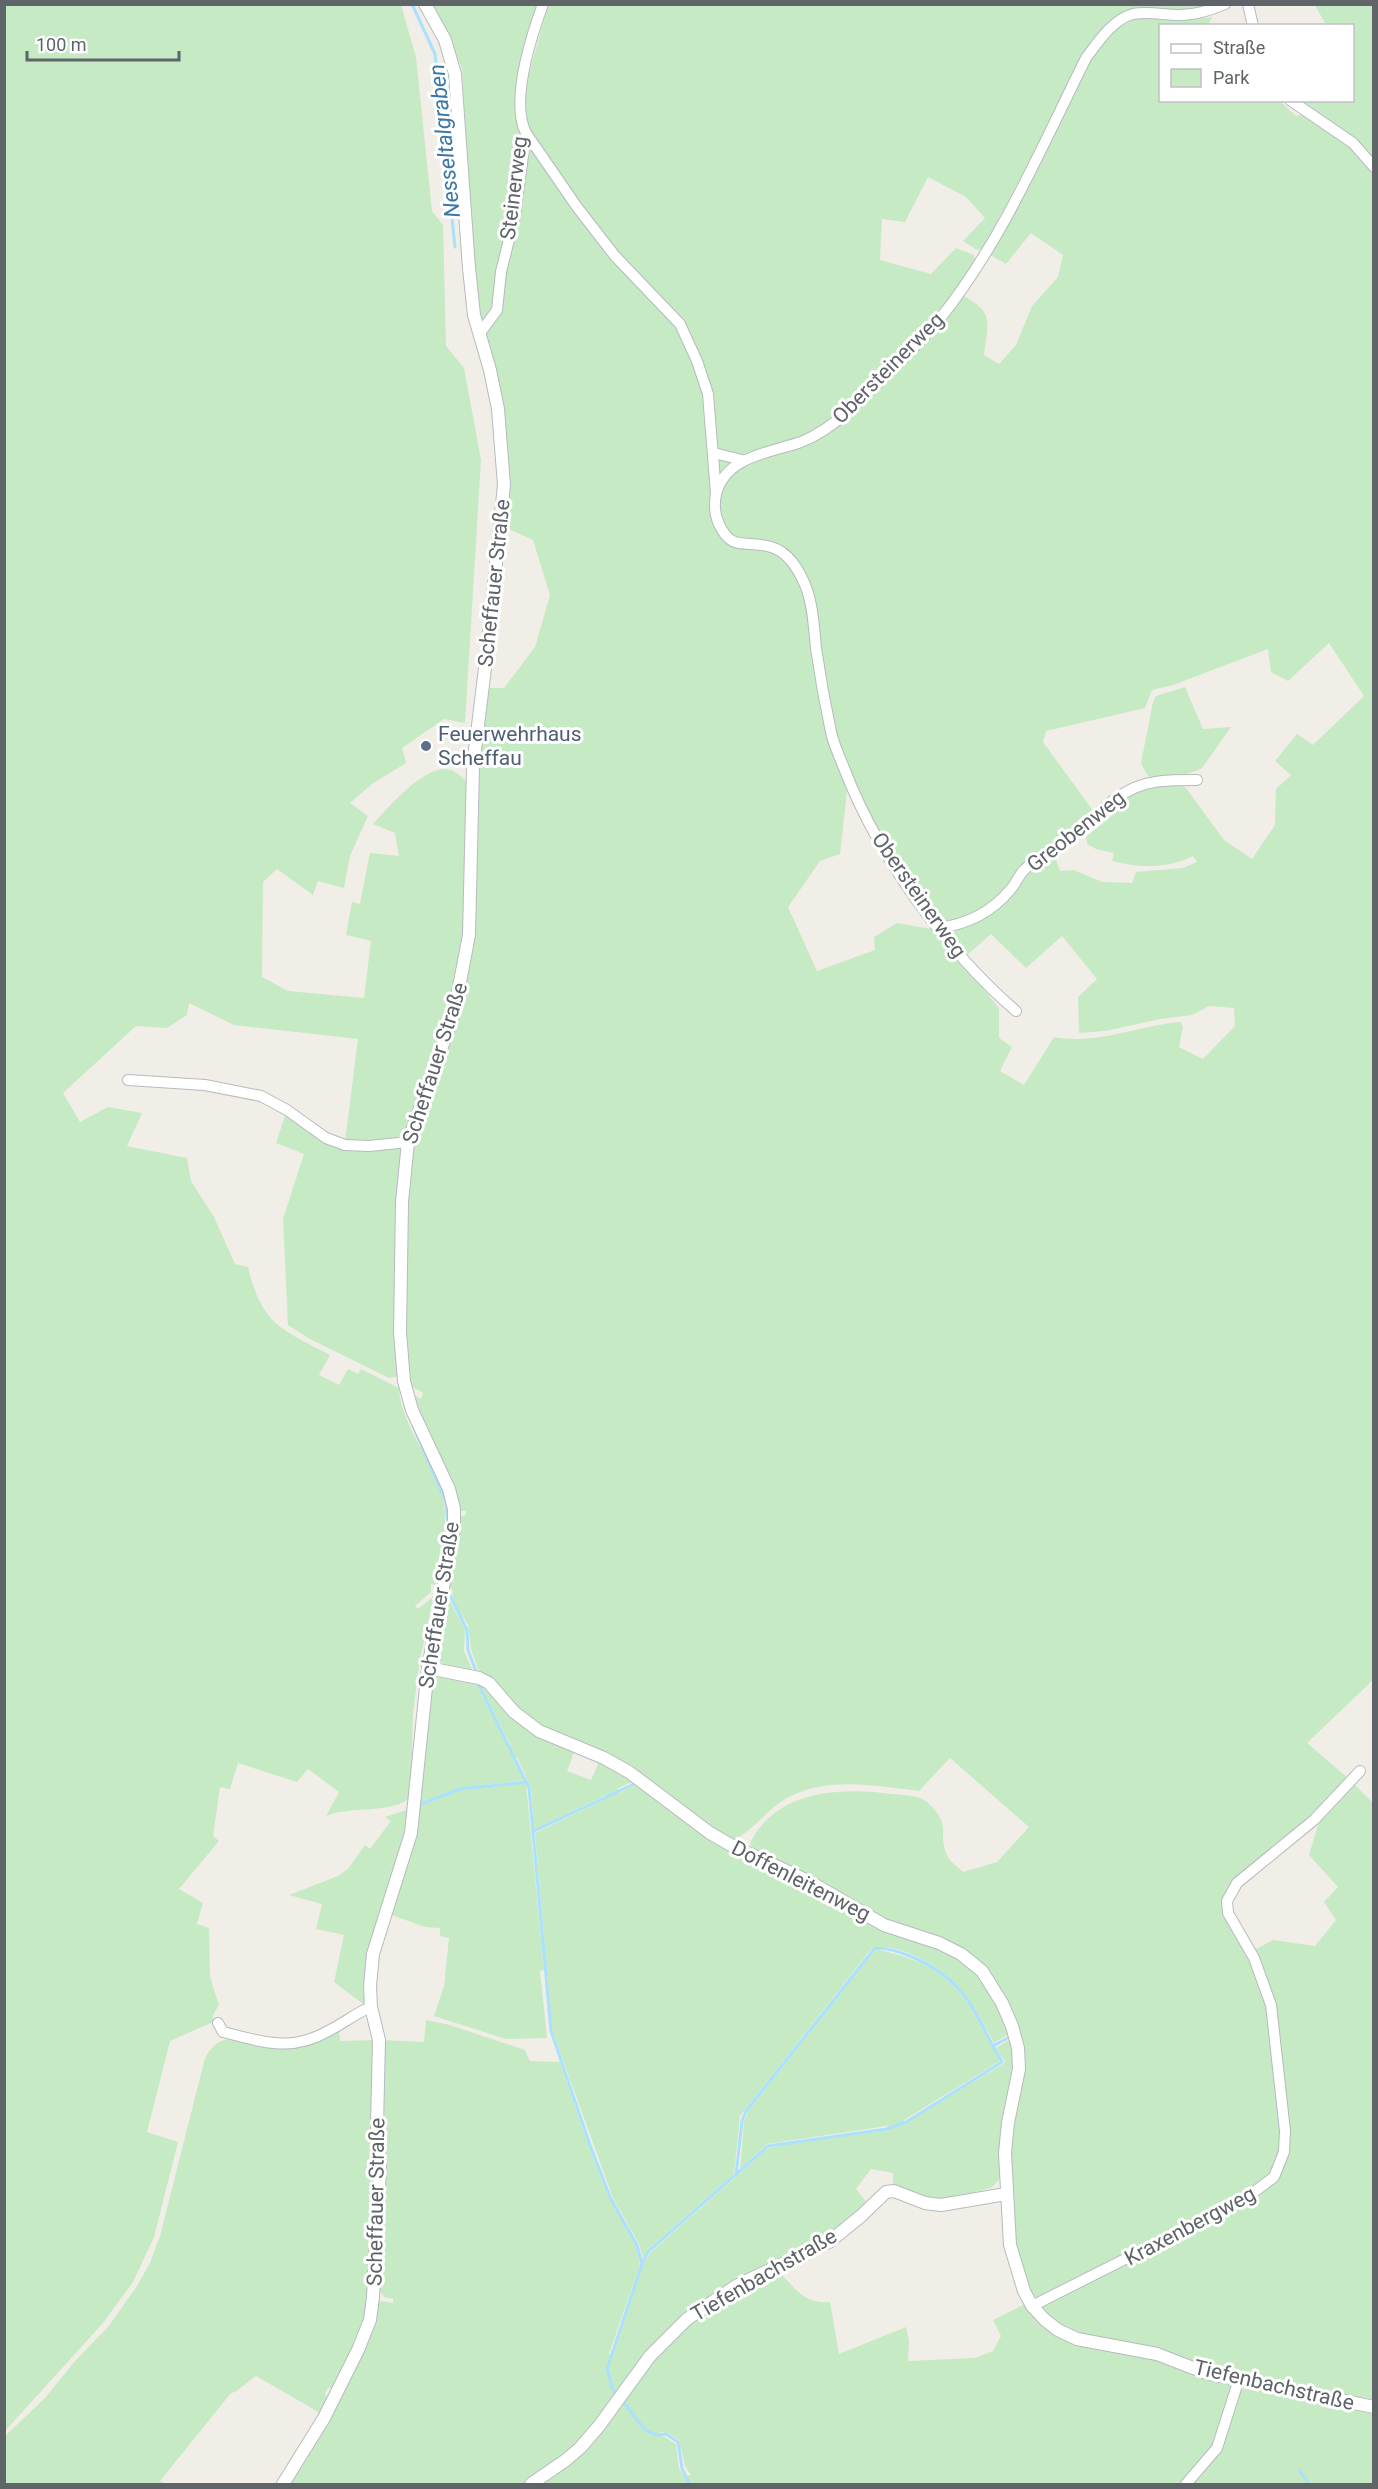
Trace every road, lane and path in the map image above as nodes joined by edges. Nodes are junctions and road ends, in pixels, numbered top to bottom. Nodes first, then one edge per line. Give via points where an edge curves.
1 (425, 4) edge
2 (543, 4) edge
3 (1225, 4) edge
4 (1248, 4) edge
5 (1252, 24) edge
6 (1293, 102) edge
7 (526, 133) junction
8 (1374, 167) edge
9 (480, 333) junction
10 (714, 453) junction
11 (742, 460) junction
12 (716, 494) junction
13 (1197, 780) dead end
14 (939, 928) junction
15 (1016, 1011) dead end
16 (128, 1080) dead end
17 (408, 1142) junction
18 (428, 1668) junction
19 (1360, 1771) dead end
20 (370, 2007) junction
21 (218, 2023) dead end
22 (1006, 2194) junction
23 (1032, 2306) junction
24 (1239, 2379) junction
25 (1374, 2407) edge
26 (283, 2484) edge
27 (531, 2484) edge
28 (1186, 2484) edge

1 - 9 street, Scheffauer Straße via 445,40 455,74 469,268
2 - 7 street, Steinerweg via 523,80 520,121
3 - 11 street, Obersteinerweg via 1204,13 1132,14 1115,23 1086,58 1018,194 962,289 919,343 838,421 818,434
4 - 5 street
6 - 8 street via 1353,143
7 - 9 street, Steinerweg via 497,309
7 - 10 street via 615,256 680,324 708,394
9 - 17 street, Scheffauer Straße via 498,409 504,485 473,766 469,935 454,1013
10 - 11 street
10 - 12 street
11 - 12 street via 728,473
12 - 14 street, Obersteinerweg via 715,516 725,537 736,543 771,547 788,556 800,573 811,609 832,736 856,798 892,865
13 - 14 street, Greobenweg via 1139,783 1105,807 1078,834 1037,859 990,910 959,925
14 - 15 street, Obersteinerweg via 992,991
16 - 17 street via 205,1085 261,1096 326,1138 345,1144
17 - 18 street, Scheffauer Straße via 402,1202 405,1381 454,1509 454,1529
18 - 20 street, Scheffauer Straße via 411,1833 373,1954
18 - 22 street, Doffenleitenweg via 489,1683 514,1712 539,1731 629,1772 710,1833 813,1883 884,1924 939,1942 982,1971 1002,2003 1018,2048 1019,2069 1005,2153
19 - 23 street, Kraxenbergweg via 1314,1820 1237,1883 1227,1901 1228,1913 1254,1958 1270,2005 1285,2131 1284,2152 1274,2177 1246,2198
20 - 21 street via 321,2035 285,2045 223,2032
20 - 26 street, Scheffauer Straße via 379,2040 380,2179 370,2320 324,2418
22 - 23 street, Tiefenbachstraße via 1010,2245
22 - 27 street, Tiefenbachstraße via 941,2205 886,2192 829,2242 736,2286 687,2319 650,2356 580,2448
23 - 24 street, Tiefenbachstraße via 1052,2325 1077,2339 1157,2354 1206,2373
24 - 25 street, Tiefenbachstraße
24 - 28 street via 1217,2448

